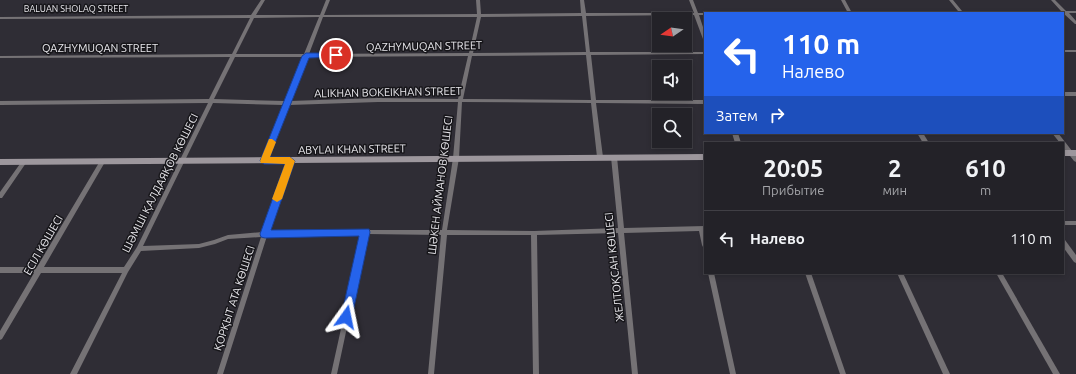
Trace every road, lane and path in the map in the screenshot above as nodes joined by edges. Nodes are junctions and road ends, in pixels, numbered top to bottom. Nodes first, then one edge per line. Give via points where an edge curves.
1 (263, 0) edge
2 (328, 0) edge
3 (478, 0) edge
4 (582, 0) edge
5 (691, 0) edge
6 (843, 0) edge
7 (951, 0) edge
8 (1053, 0) edge
9 (849, 12) edge
10 (961, 12) edge
11 (1064, 12) junction
12 (1076, 12) edge
13 (697, 14) junction
14 (704, 14) edge
15 (584, 15) junction
16 (254, 16) junction
17 (321, 16) junction
18 (479, 16) junction
19 (0, 18) edge
20 (1076, 23) edge
21 (704, 36) edge
22 (1064, 51) edge
23 (1076, 51) edge
24 (588, 53) junction
25 (704, 53) edge
26 (471, 54) junction
27 (233, 56) junction
28 (306, 56) junction
29 (0, 57) edge
30 (1064, 94) edge
31 (1076, 94) edge
32 (212, 101) junction
33 (460, 101) junction
34 (594, 102) junction
35 (704, 102) edge
36 (0, 103) edge
37 (288, 103) junction
38 (1056, 134) edge
39 (1062, 142) edge
40 (1064, 144) edge
41 (1071, 155) edge
42 (600, 157) junction
43 (614, 157) junction
44 (704, 157) edge
45 (456, 158) junction
46 (182, 161) junction
47 (264, 161) junction
48 (290, 161) junction
49 (0, 162) edge
50 (24, 162) junction
51 (102, 162) junction
52 (0, 196) edge
53 (1064, 223) edge
54 (1076, 223) edge
55 (703, 228) edge
56 (621, 230) junction
57 (365, 232) junction
58 (444, 233) junction
59 (534, 233) junction
60 (265, 234) junction
61 (1064, 243) edge
62 (139, 249) junction
63 (1076, 260) edge
64 (0, 270) edge
65 (40, 270) junction
66 (126, 270) junction
67 (711, 274) edge
68 (808, 274) edge
69 (900, 274) edge
70 (1000, 274) edge
71 (0, 337) edge
72 (73, 374) edge
73 (220, 374) edge
74 (334, 374) edge
75 (431, 374) edge
76 (536, 374) edge
77 (635, 374) edge
78 (733, 374) edge
79 (843, 374) edge
80 (947, 374) edge
81 (1057, 374) edge

1 - 16 street, ШӘМШІ ҚАЛДАЯҚОВ КӨШЕСІ
2 - 17 street
3 - 18 street, ШӘКЕН АЙМАНОВ КӨШЕСІ
4 - 15 street
5 - 13 street
6 - 9 street
7 - 10 street
8 - 11 street
10 - 11 street
11 - 12 street
11 - 20 street
13 - 14 street, BALUAN SHOLAQ STREET
13 - 15 street, BALUAN SHOLAQ STREET
13 - 21 street
15 - 18 street, BALUAN SHOLAQ STREET
15 - 24 street
16 - 17 street, BALUAN SHOLAQ STREET
16 - 19 street, BALUAN SHOLAQ STREET
16 - 27 street, ШӘМШІ ҚАЛДАЯҚОВ КӨШЕСІ
17 - 18 street, BALUAN SHOLAQ STREET
17 - 28 street
18 - 26 street, ШӘКЕН АЙМАНОВ КӨШЕСІ
22 - 23 street
24 - 25 street, QAZHYMUQAN STREET
24 - 26 street, QAZHYMUQAN STREET
24 - 34 street
26 - 28 street, QAZHYMUQAN STREET
26 - 33 street, ШӘКЕН АЙМАНОВ КӨШЕСІ
27 - 28 street, QAZHYMUQAN STREET
27 - 29 street, QAZHYMUQAN STREET
27 - 32 street, ШӘМШІ ҚАЛДАЯҚОВ КӨШЕСІ
28 - 37 street
30 - 31 street
32 - 36 street, ALIKHAN BOKEIKHAN STREET
32 - 37 street, ALIKHAN BOKEIKHAN STREET
32 - 46 street, ШӘМШІ ҚАЛДАЯҚОВ КӨШЕСІ
33 - 34 street, ALIKHAN BOKEIKHAN STREET
33 - 37 street, ALIKHAN BOKEIKHAN STREET
33 - 45 street, ШӘКЕН АЙМАНОВ КӨШЕСІ
34 - 35 street, ALIKHAN BOKEIKHAN STREET
34 - 42 street
37 - 47 street
38 - 39 street
40 - 41 street
42 - 43 street, ABYLAI KHAN STREET
42 - 45 street, ABYLAI KHAN STREET
43 - 44 street, ABYLAI KHAN STREET
43 - 56 street, ЖЕЛТОҚСАН КӨШЕСІ
45 - 48 street, ABYLAI KHAN STREET
45 - 58 street, ШӘКЕН АЙМАНОВ КӨШЕСІ
46 - 47 street, ABYLAI KHAN STREET
46 - 51 street, ABYLAI KHAN STREET
46 - 62 street, ШӘМШІ ҚАЛДАЯҚОВ КӨШЕСІ
47 - 48 street, ABYLAI KHAN STREET
48 - 60 street, ҚОРҚЫТ АТА КӨШЕСІ
49 - 50 street, ABYLAI KHAN STREET
50 - 51 street, ABYLAI KHAN STREET
50 - 52 street
51 - 65 street, ЕСІЛ КӨШЕСІ
53 - 54 street
55 - 56 street
56 - 59 street
56 - 77 street, ЖЕЛТОҚСАН КӨШЕСІ
57 - 58 street
57 - 60 street
57 - 74 street
58 - 59 street
58 - 75 street, ШӘКЕН АЙМАНОВ КӨШЕСІ
59 - 76 street
60 - 62 street via 228,237 199,246
60 - 73 street, ҚОРҚЫТ АТА КӨШЕСІ
61 - 63 street
62 - 66 street, ШӘМШІ ҚАЛДАЯҚОВ КӨШЕСІ
64 - 65 street
65 - 66 street
65 - 71 street, ЕСІЛ КӨШЕСІ
66 - 72 street, ШӘМШІ ҚАЛДАЯҚОВ КӨШЕСІ
67 - 78 street
68 - 79 street
69 - 80 street
70 - 81 street

